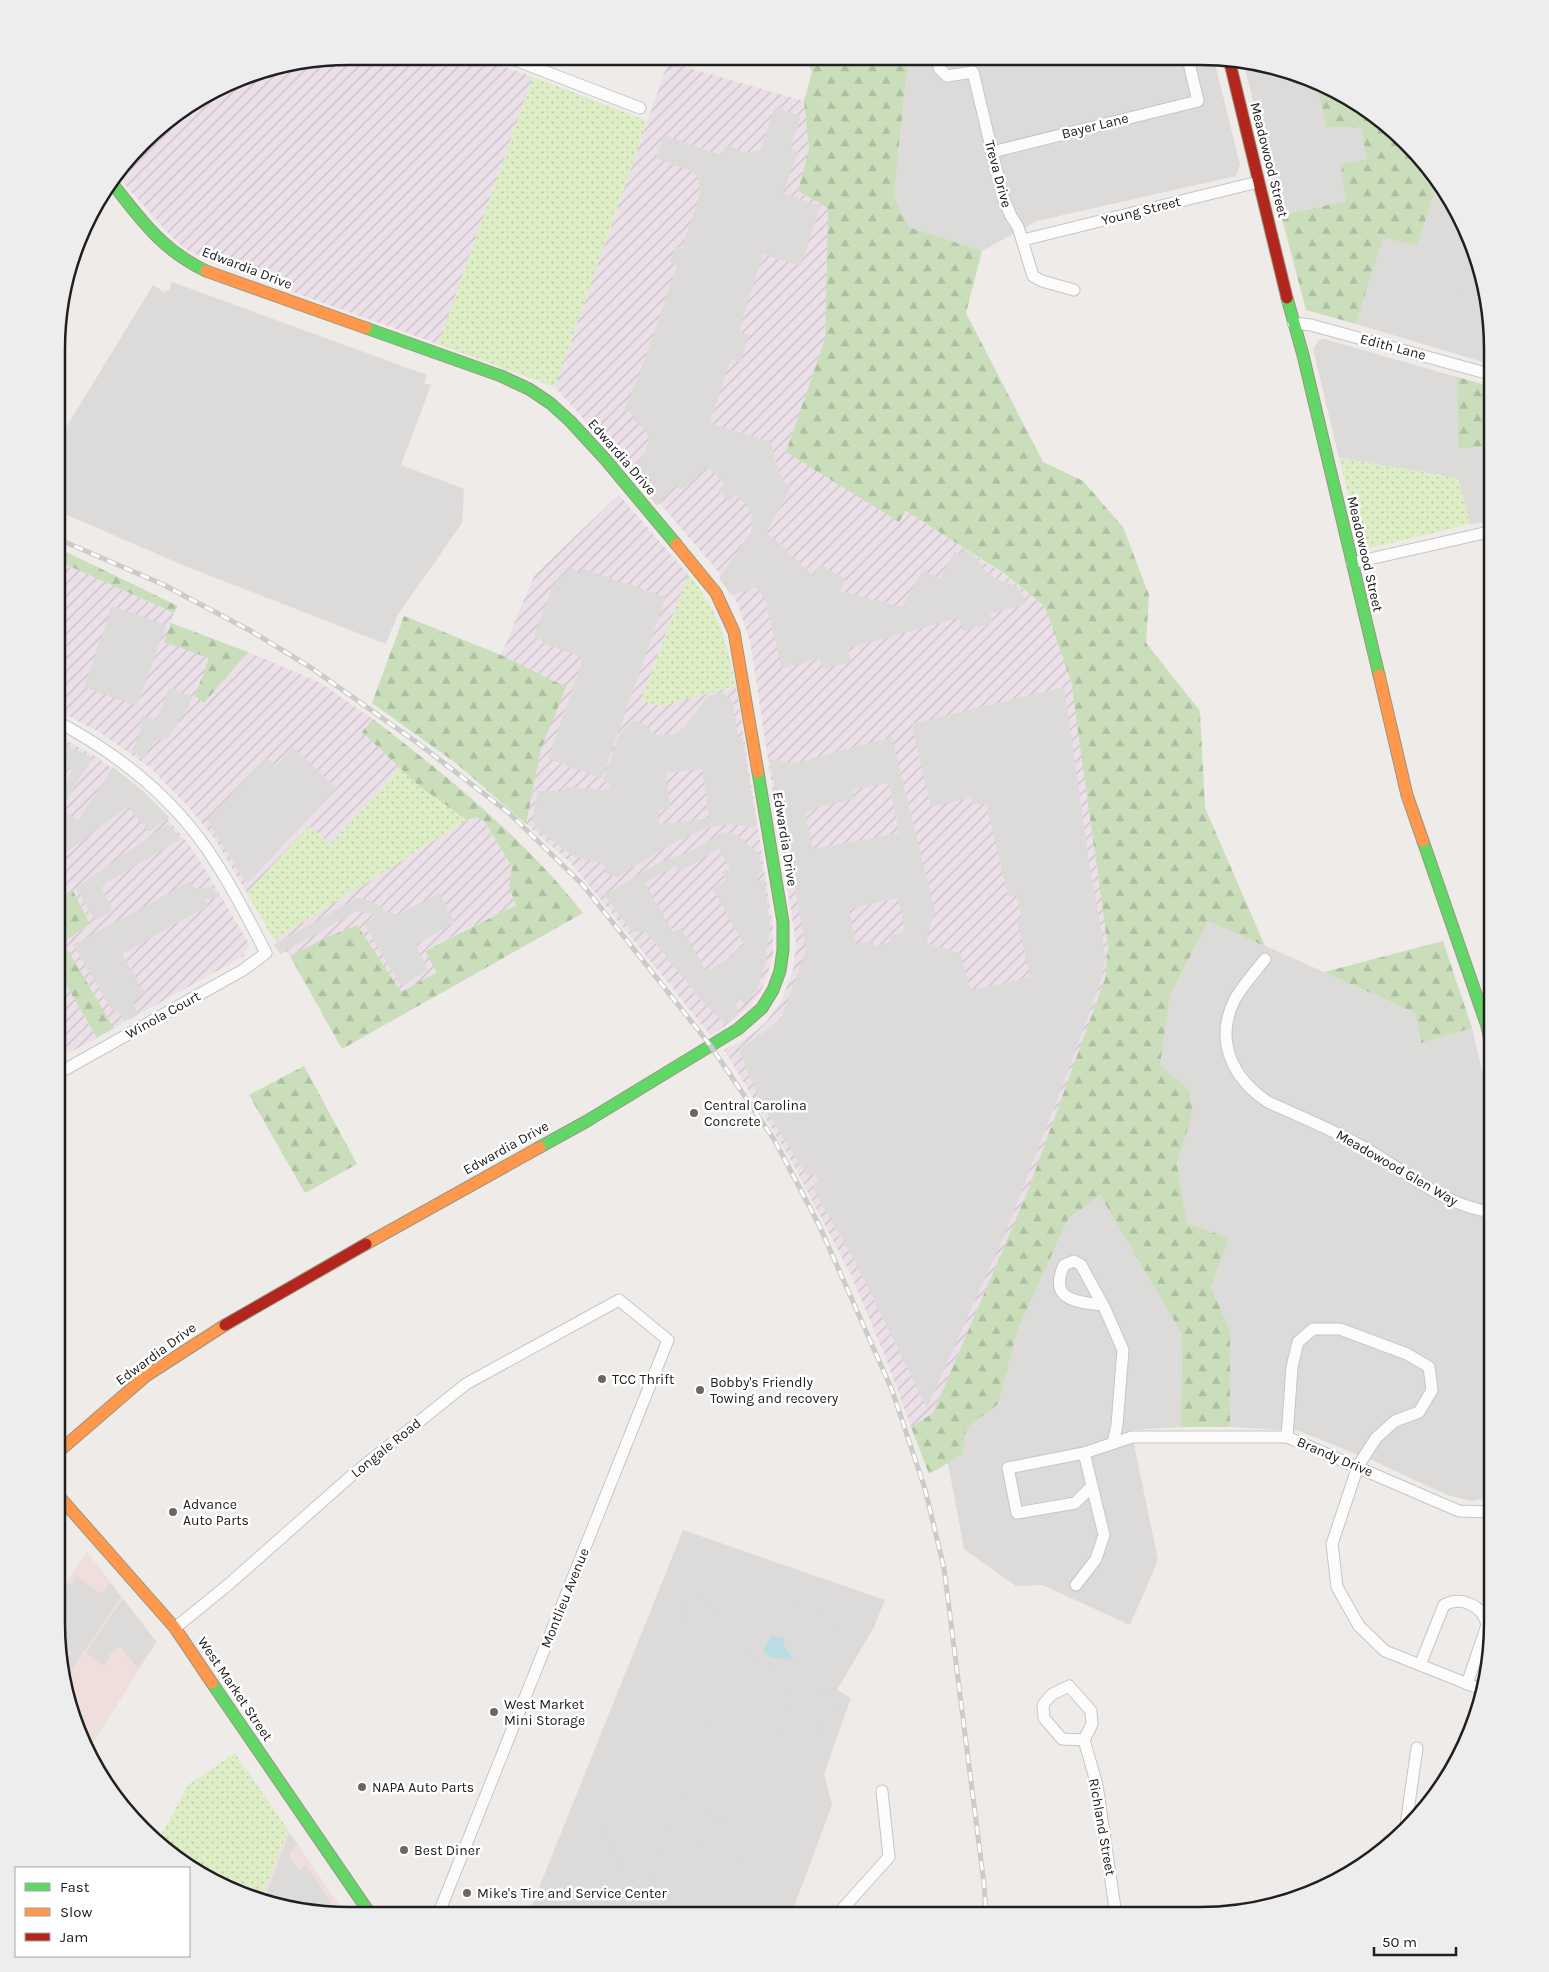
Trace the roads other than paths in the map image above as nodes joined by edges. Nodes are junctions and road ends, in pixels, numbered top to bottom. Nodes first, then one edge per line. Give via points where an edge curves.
1 (528, 65) edge
2 (939, 65) edge
3 (1189, 65) edge
4 (1231, 67) edge
5 (640, 108) dead end
6 (992, 152) junction
7 (1258, 182) junction
8 (116, 188) edge
9 (1023, 240) junction
10 (1074, 290) dead end
11 (1293, 323) junction
12 (1484, 373) edge
13 (1484, 533) edge
14 (1352, 563) junction
15 (65, 726) edge
16 (1265, 959) dead end
17 (1484, 1008) edge
18 (65, 1070) edge
19 (1484, 1211) edge
20 (619, 1300) joint
21 (1103, 1305) dead end
22 (1287, 1437) junction
23 (1114, 1443) junction
24 (65, 1446) edge
25 (1084, 1453) junction
26 (1358, 1466) junction
27 (1091, 1487) junction
28 (65, 1504) edge
29 (1484, 1512) edge
30 (1076, 1585) dead end
31 (1484, 1618) edge
32 (175, 1628) junction
33 (1483, 1636) edge
34 (1420, 1665) junction
35 (1467, 1684) junction
36 (1477, 1688) edge
37 (1084, 1740) junction
38 (1417, 1748) dead end
39 (882, 1792) dead end
40 (1407, 1817) edge
41 (366, 1907) edge
42 (441, 1907) edge
43 (844, 1907) edge
44 (1115, 1907) edge

1 - 5 street
2 - 6 street, Treva Drive via 946,76 973,72
3 - 6 street, Bayer Lane via 1198,101
4 - 7 main road, Meadowood Street
6 - 9 street, Treva Drive via 1003,197
7 - 9 street, Young Street
7 - 11 main road, Meadowood Street
8 - 24 main road, Edwardia Drive via 147,228 171,251 204,270 529,388 570,421 605,459 706,579 729,619 740,657 774,860 783,950 773,990 762,1008 738,1029 586,1121 207,1335 146,1376
9 - 10 street, Treva Drive via 1033,276
11 - 12 street, Edith Lane via 1311,325
11 - 14 main road, Meadowood Street
13 - 14 street
14 - 17 main road, Meadowood Street via 1407,795
15 - 18 street, Winola Court via 97,743 136,772 188,824 218,864 266,953 243,970
16 - 19 street, Meadowood Glen Way via 1236,996 1228,1017 1226,1041 1232,1062 1243,1081 1268,1102 1355,1142 1440,1195 1457,1204
20 - 32 street, Longale Road via 466,1384 350,1476
20 - 42 street, Montlieu Avenue via 668,1340
21 - 23 street via 1123,1350
22 - 23 street, Brandy Drive via 1132,1437
22 - 26 street, Brandy Drive
22 - 26 street via 1292,1367 1298,1342 1313,1329 1340,1329 1407,1354 1429,1367 1432,1390 1419,1412 1395,1421 1376,1438
23 - 25 street, Brandy Drive
25 - 27 street
25 - 27 street, Brandy Drive via 1008,1468 1017,1513 1075,1503
26 - 29 street, Brandy Drive via 1459,1511
26 - 34 street via 1332,1544 1337,1586 1359,1626 1384,1651
27 - 30 street via 1104,1535 1096,1559
28 - 32 main road, West Market Street
31 - 34 street via 1481,1610 1468,1603 1451,1601 1444,1605
32 - 41 main road, West Market Street
33 - 35 street
34 - 35 street
35 - 36 street
37 - 37 street via 1062,1739 1044,1718 1043,1705 1051,1695 1069,1686 1091,1711 1092,1724
37 - 44 street, Richland Street via 1097,1785
38 - 40 street
39 - 43 street via 889,1857

